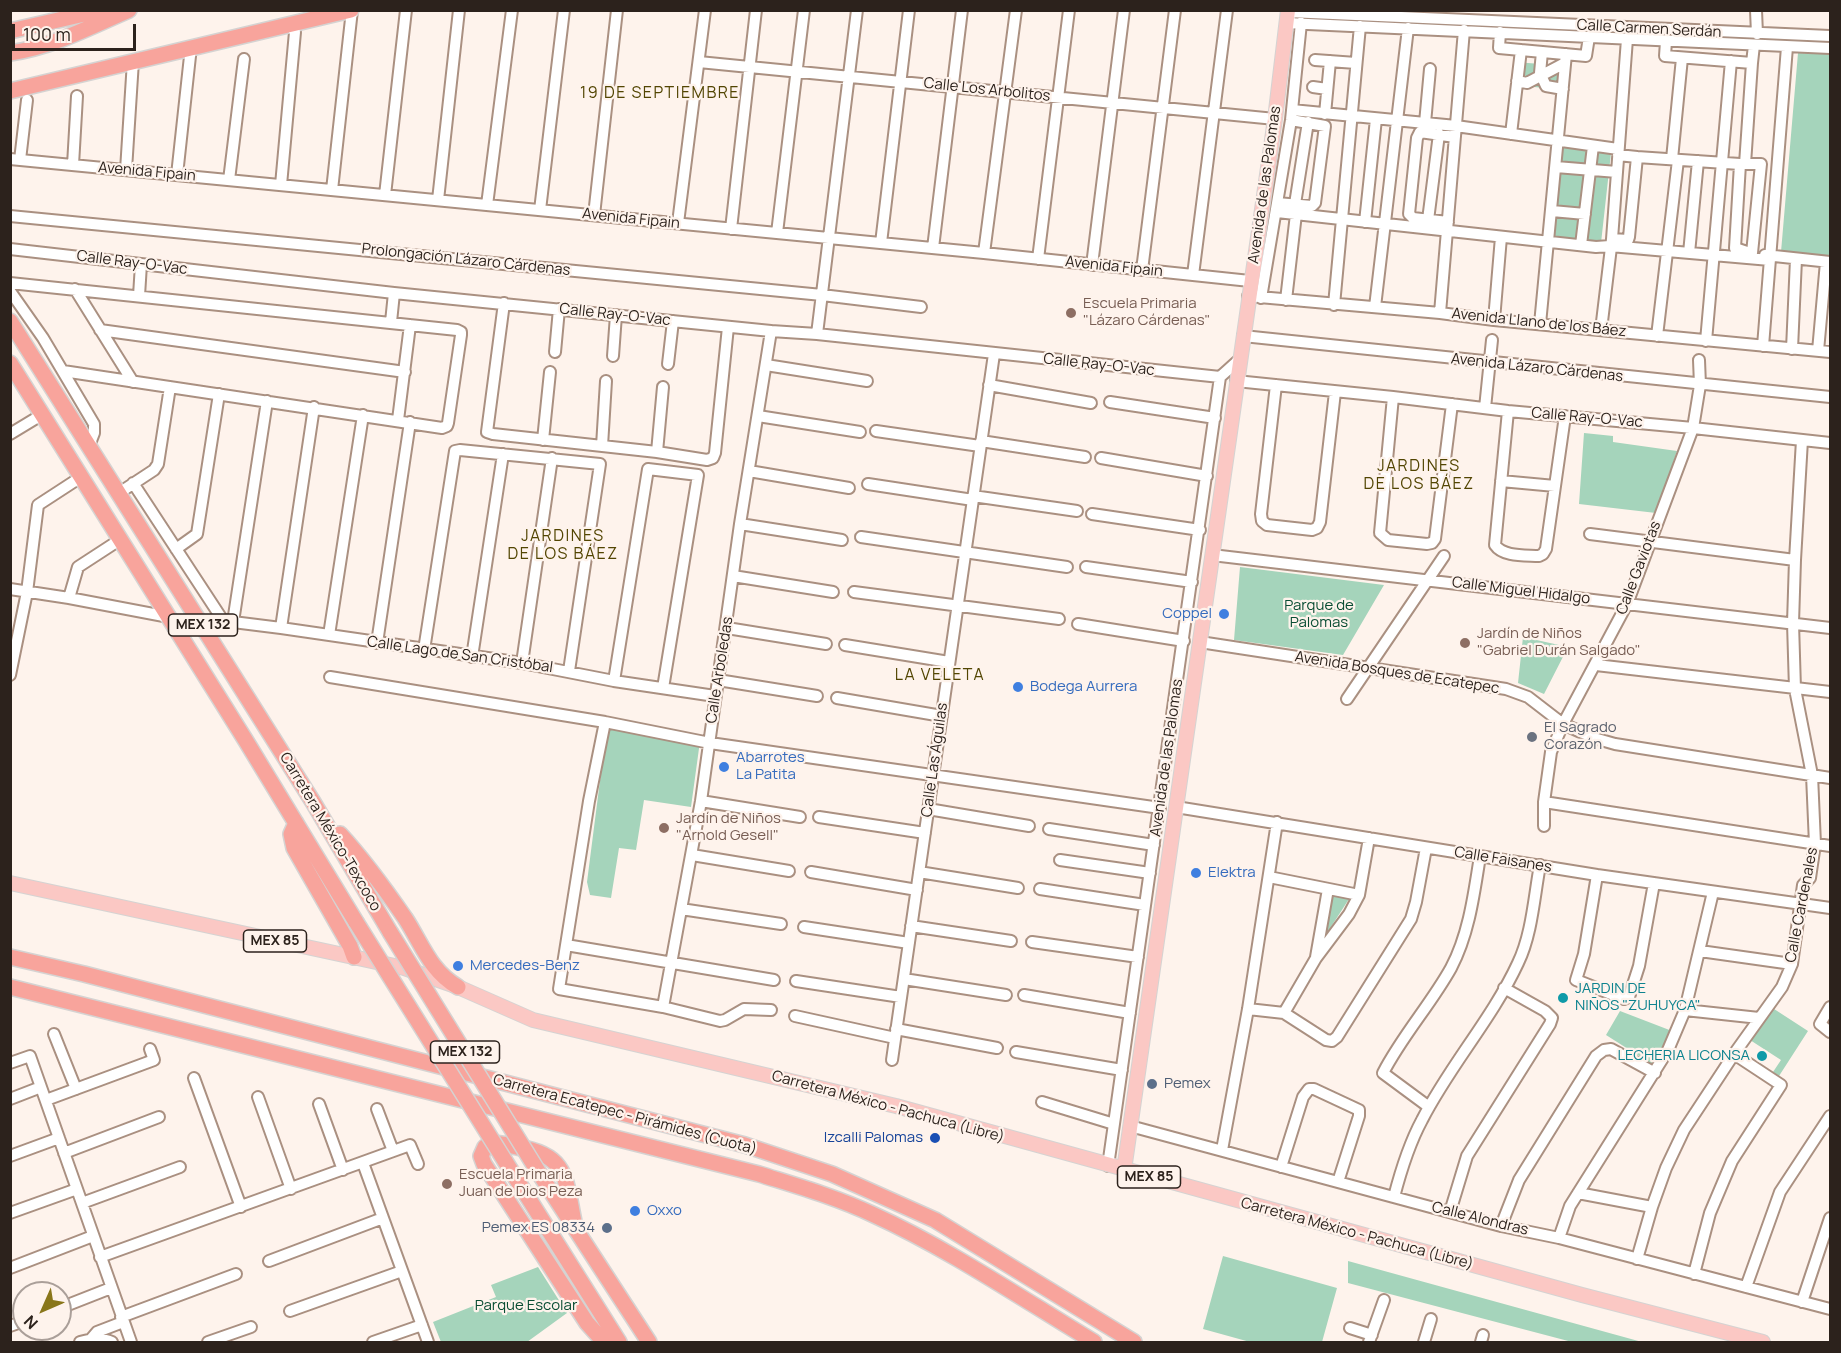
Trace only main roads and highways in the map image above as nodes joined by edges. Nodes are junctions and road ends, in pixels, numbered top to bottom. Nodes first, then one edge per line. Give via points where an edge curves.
1 (102, 10) edge
2 (129, 10) edge
3 (307, 10) edge
4 (351, 10) edge
5 (1291, 17) edge
6 (289, 24) junction
7 (10, 31) edge
8 (10, 53) edge
9 (51, 82) junction
10 (10, 91) edge
11 (10, 99) edge
12 (10, 321) edge
13 (12, 369) edge
14 (319, 812) junction
15 (296, 823) junction
16 (10, 883) edge
17 (10, 957) edge
18 (354, 957) junction
19 (10, 987) edge
20 (458, 987) junction
21 (1124, 1170) junction
22 (575, 1226) junction
23 (604, 1342) edge
24 (619, 1342) edge
25 (649, 1342) edge
26 (1094, 1342) edge
27 (1134, 1342) edge
28 (1763, 1342) edge

1 - 7 highway
2 - 8 highway via 51,44
3 - 6 highway
4 - 6 highway
5 - 21 main road, Avenida de las Palomas via 1250,281 1255,297 1243,336 1236,381
6 - 9 highway
9 - 10 highway
9 - 11 highway
12 - 14 highway, Carretera México-Texcoco / MEX 132
13 - 15 highway, Carretera México-Texcoco / MEX 132
14 - 20 highway via 405,918 432,965
14 - 22 highway, Carretera México-Texcoco / MEX 132, bridge
15 - 18 highway via 291,834 298,857
15 - 24 highway, Carretera México-Texcoco / MEX 132, bridge
16 - 18 main road, Carretera México - Pachuca (Libre) / MEX 85
17 - 27 highway, Carretera Ecatepec - Pirámides (Cuota) via 746,1145 832,1174 935,1220
18 - 20 main road, Carretera México - Pachuca (Libre) / MEX 85 via 404,968
19 - 26 highway, Carretera Ecatepec - Pirámides (Cuota) via 759,1174 809,1190 897,1226
20 - 21 main road, Carretera México - Pachuca (Libre) / MEX 85 via 533,1020 896,1106
21 - 28 main road, Carretera México - Pachuca (Libre) / MEX 85
22 - 23 highway via 564,1177 551,1158 533,1149 494,1143 485,1147 481,1156 484,1164 587,1323
22 - 25 highway, Carretera México-Texcoco / MEX 132

